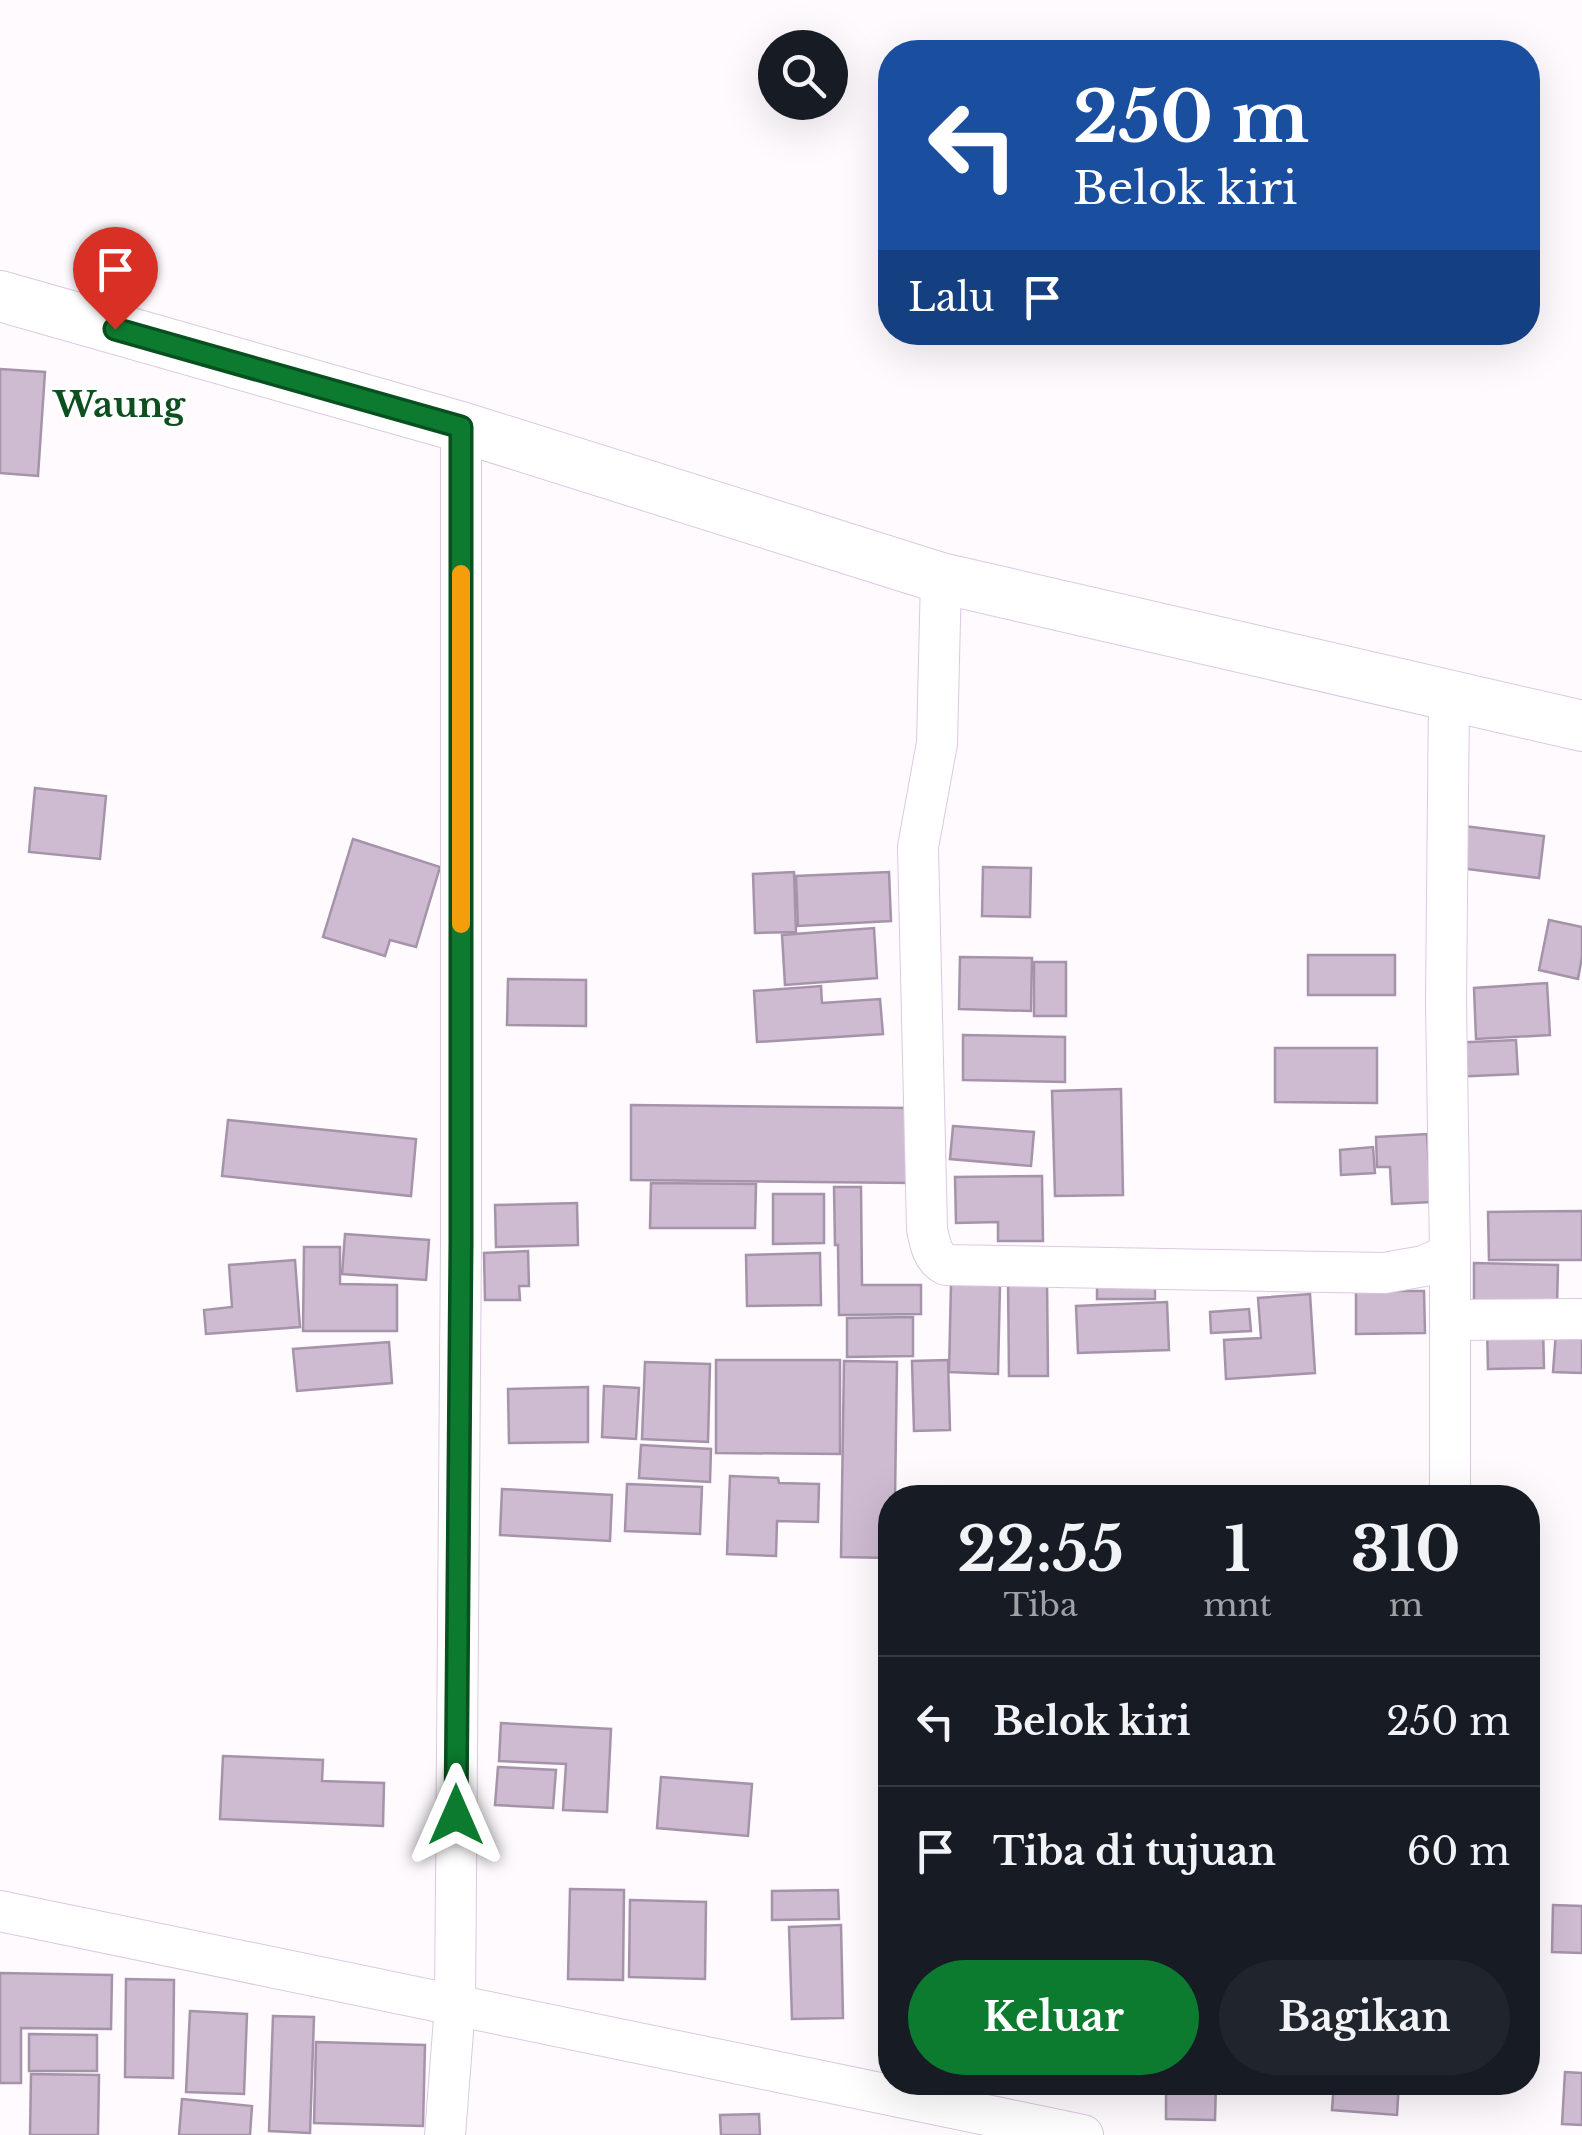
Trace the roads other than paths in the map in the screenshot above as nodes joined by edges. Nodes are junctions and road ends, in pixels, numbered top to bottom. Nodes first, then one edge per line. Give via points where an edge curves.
1 (0, 296) edge
2 (461, 427) junction
3 (941, 578) junction
4 (1449, 695) junction
5 (1582, 726) edge
6 (1450, 1254) junction
7 (1582, 1319) edge
8 (1450, 1320) junction
9 (1450, 1485) edge
10 (0, 1912) edge
11 (455, 2006) junction
12 (878, 2093) edge
13 (888, 2095) edge
14 (445, 2135) edge
15 (1083, 2135) edge

1 - 2 street
2 - 3 street
2 - 11 street
3 - 4 street
3 - 6 street via 937,743 918,847 927,1229 937,1258 946,1264 1384,1273
4 - 5 street
4 - 6 street
6 - 8 street
7 - 8 street
8 - 9 street
10 - 11 street
11 - 12 street
11 - 14 street
13 - 15 street

